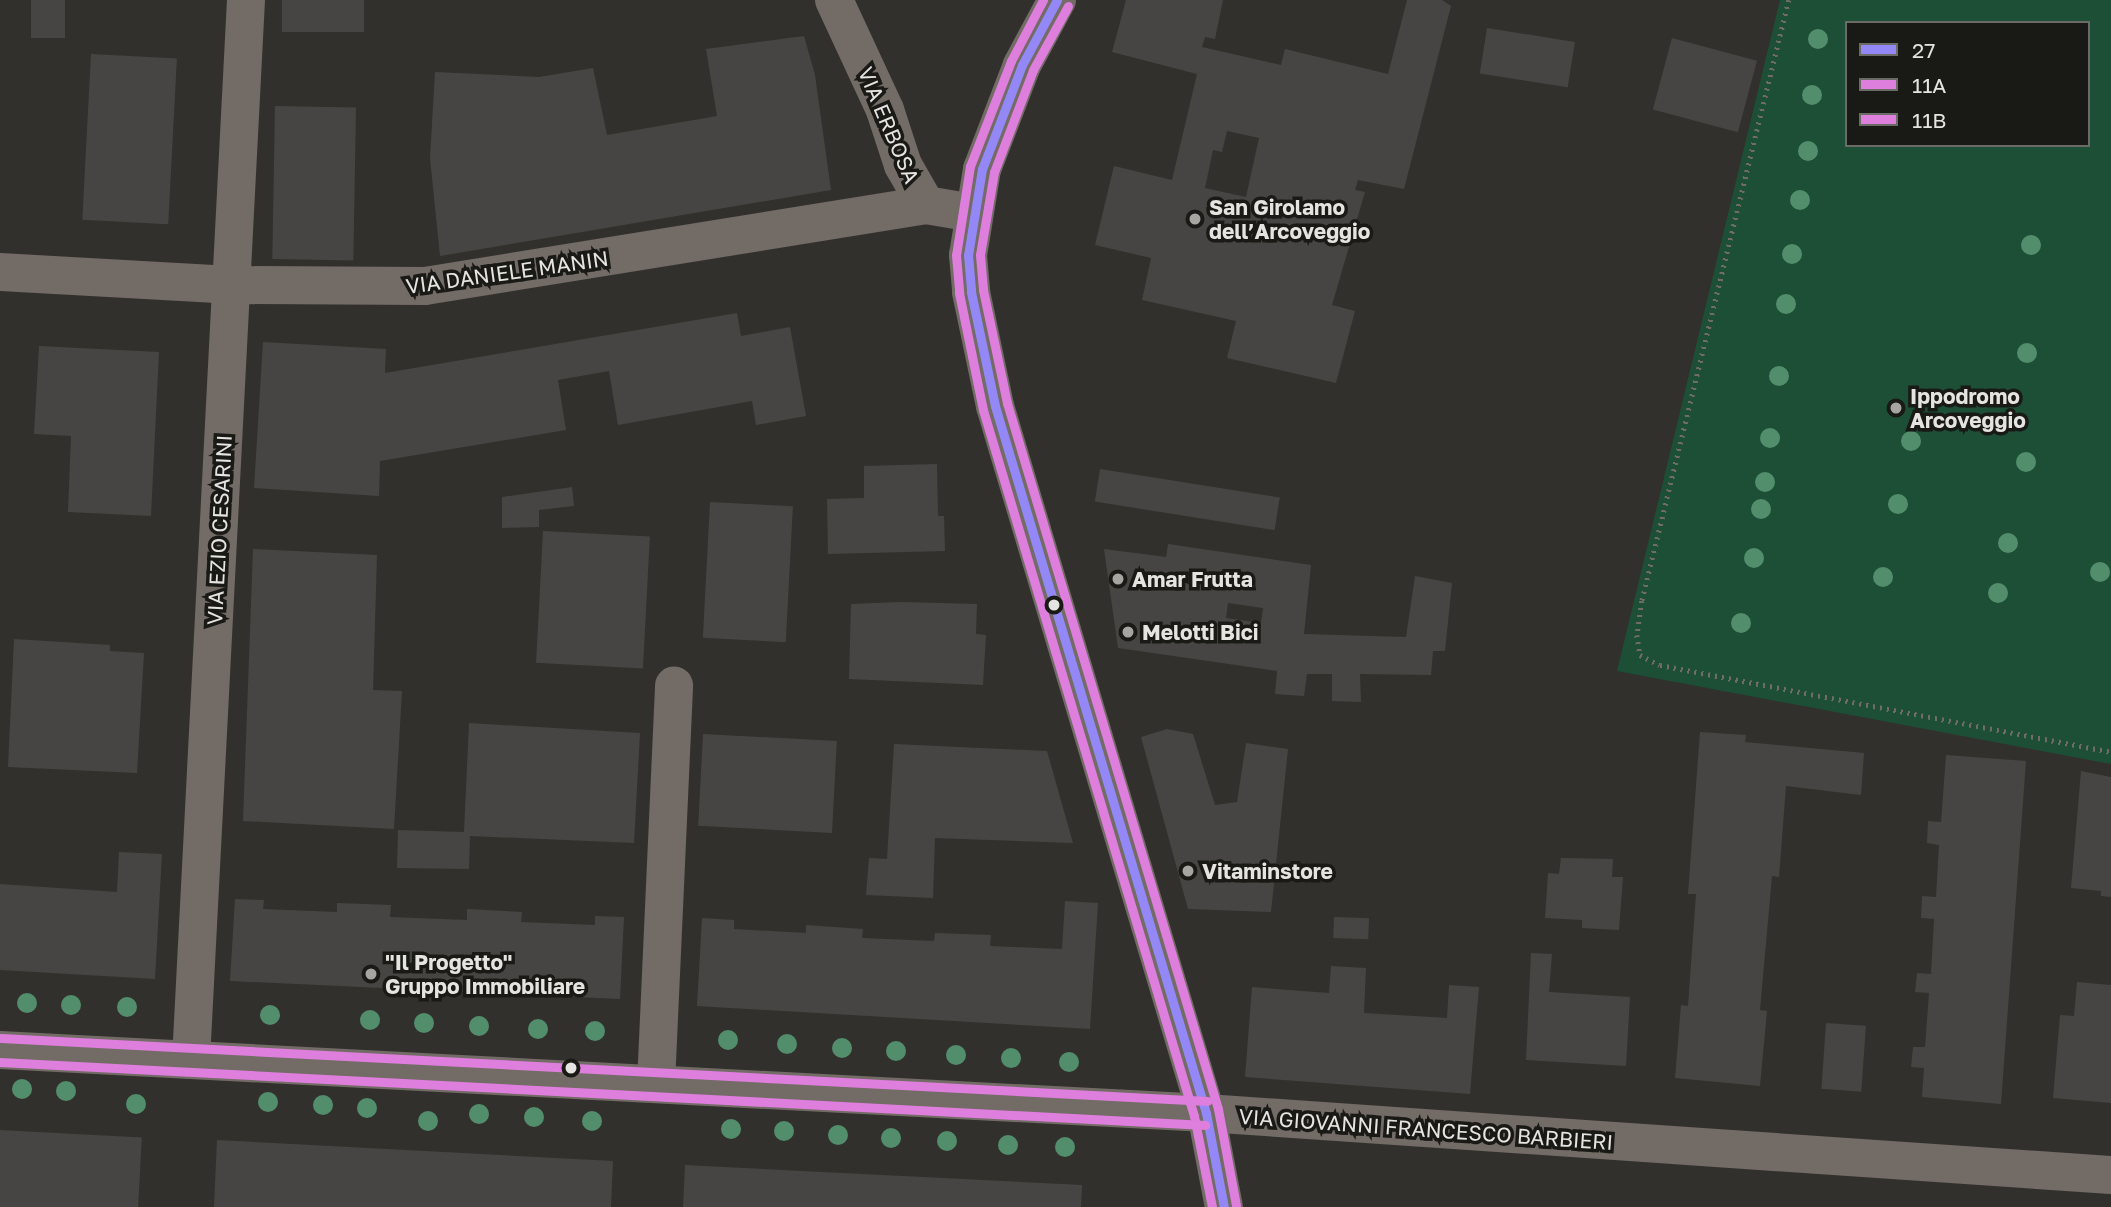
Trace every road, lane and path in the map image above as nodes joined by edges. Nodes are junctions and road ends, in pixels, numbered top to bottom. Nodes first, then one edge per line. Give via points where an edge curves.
1 (246, 0) edge
2 (834, 0) edge
3 (1057, 0) edge
4 (1789, 0) edge
5 (926, 205) junction
6 (973, 214) junction
7 (0, 272) edge
8 (231, 285) junction
9 (674, 685) dead end
10 (2111, 752) edge
11 (0, 1050) edge
12 (191, 1060) junction
13 (656, 1084) junction
14 (1206, 1114) junction
15 (2111, 1175) edge
16 (1224, 1207) edge

1 - 8 street, VIA EZIO CESARINI
2 - 5 street, VIA ERBOSA via 885,110 903,165
3 - 6 street via 1001,116
4 - 10 path via 1642,601 1637,635 1640,654 1660,665
5 - 6 street, VIA ERBOSA
5 - 8 street, VIA DANIELE MANIN via 425,286
6 - 14 street via 971,292 995,406
7 - 8 street, VIA DANIELE MANIN
8 - 12 street, VIA EZIO CESARINI
9 - 13 street
11 - 12 street, VIA GIOVANNI FRANCESCO BARBIERI
12 - 13 street, VIA GIOVANNI FRANCESCO BARBIERI
13 - 14 street, VIA GIOVANNI FRANCESCO BARBIERI
14 - 15 street, VIA GIOVANNI FRANCESCO BARBIERI
14 - 16 street

